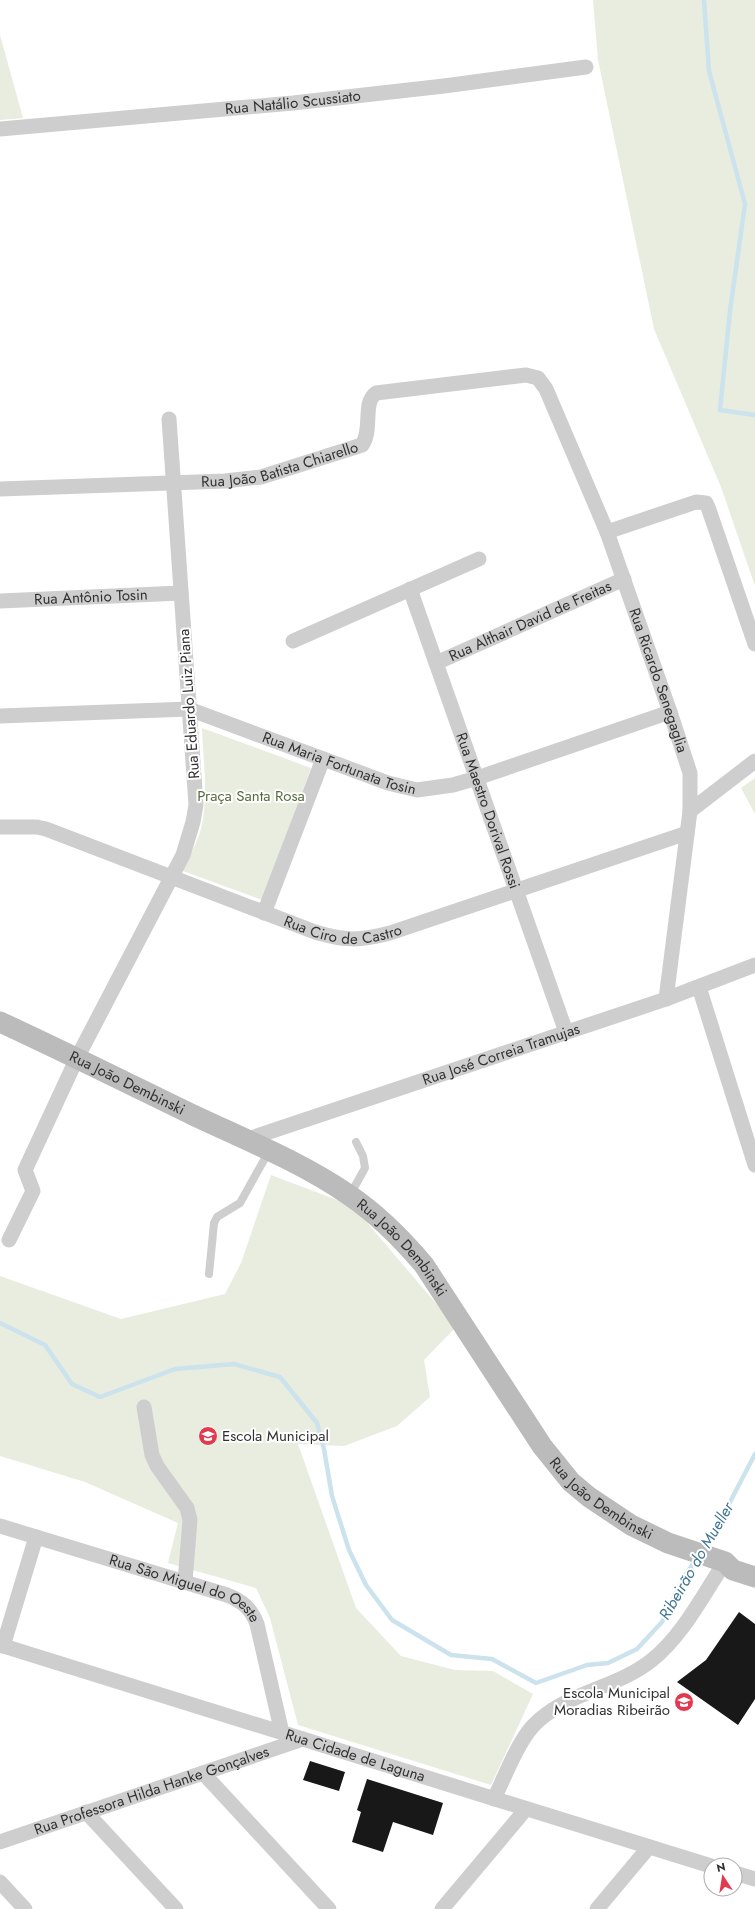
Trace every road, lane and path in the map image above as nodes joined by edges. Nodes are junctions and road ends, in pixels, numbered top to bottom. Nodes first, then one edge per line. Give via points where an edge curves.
1 (586, 67) dead end
2 (0, 129) edge
3 (538, 378) joint
4 (169, 419) dead end
5 (174, 483) junction
6 (0, 490) edge
7 (606, 532) junction
8 (478, 558) dead end
9 (624, 580) junction
10 (410, 589) junction
11 (181, 593) junction
12 (0, 601) edge
13 (293, 641) dead end
14 (755, 644) edge
15 (436, 663) junction
16 (189, 709) junction
17 (670, 712) junction
18 (0, 716) edge
19 (323, 759) junction
20 (755, 761) edge
21 (477, 778) junction
22 (690, 811) junction
23 (0, 827) edge
24 (687, 833) junction
25 (171, 878) junction
26 (516, 891) junction
27 (264, 913) junction
28 (755, 965) edge
29 (699, 987) junction
30 (666, 999) junction
31 (0, 1022) edge
32 (566, 1032) junction
33 (77, 1058) junction
34 (245, 1140) junction
35 (356, 1142) dead end
36 (269, 1151) junction
37 (755, 1165) edge
38 (349, 1195) junction
39 (9, 1240) dead end
40 (209, 1274) dead end
41 (144, 1407) dead end
42 (0, 1526) edge
43 (36, 1537) junction
44 (718, 1560) junction
45 (755, 1565) edge
46 (755, 1577) edge
47 (185, 1582) junction
48 (1, 1646) edge
49 (282, 1732) junction
50 (303, 1739) junction
51 (202, 1773) junction
52 (494, 1799) junction
53 (526, 1809) junction
54 (86, 1812) junction
55 (0, 1842) edge
56 (649, 1847) junction
57 (703, 1864) edge
58 (743, 1875) edge
59 (755, 1879) edge
60 (0, 1882) edge
61 (25, 1909) edge
62 (176, 1909) edge
63 (329, 1909) edge
64 (442, 1909) edge
65 (597, 1909) edge

1 - 2 street, Rua Natálio Scussiato via 306,102
3 - 5 street, Rua João Batista Chiarello via 526,375 381,392 371,396 368,433 362,445 356,448 261,477
3 - 7 street, Rua Ricardo Senegaglia via 546,389
4 - 5 street, Rua Eduardo Luiz Piana
5 - 6 street, Rua João Batista Chiarello
5 - 11 street, Rua Eduardo Luiz Piana
7 - 9 street, Rua Ricardo Senegaglia
7 - 14 street via 696,502 706,503
8 - 10 street
9 - 15 street, Rua Althair David de Freitas
9 - 17 street, Rua Ricardo Senegaglia
10 - 13 street
10 - 15 street, Rua Maestro Dorival Rossi
11 - 12 street, Rua Antônio Tosin
11 - 16 street, Rua Eduardo Luiz Piana
15 - 21 street, Rua Maestro Dorival Rossi
16 - 18 street, Rua Maria Fortunata Tosin
16 - 19 street, Rua Maria Fortunata Tosin
16 - 25 street, Rua Eduardo Luiz Piana via 196,805 188,840
17 - 21 street, Rua Maria Fortunata Tosin
17 - 22 street, Rua Ricardo Senegaglia via 690,773
19 - 21 street, Rua Maria Fortunata Tosin via 388,783 417,790
19 - 27 street
20 - 22 street
21 - 26 street, Rua Maestro Dorival Rossi
22 - 24 street, Rua Ricardo Senegaglia
23 - 25 street, Rua Ciro de Castro via 46,829
24 - 26 street, Rua Ciro de Castro
24 - 30 street, Rua Ricardo Senegaglia
25 - 27 street, Rua Ciro de Castro
25 - 33 street, Rua Eduardo Luiz Piana
26 - 27 street, Rua Ciro de Castro via 390,933 350,940 315,932
26 - 32 street, Rua Maestro Dorival Rossi
28 - 29 street, Rua José Correia Tramujas
29 - 30 street, Rua José Correia Tramujas
29 - 37 street
30 - 32 street, Rua José Correia Tramujas
31 - 33 main road, Rua João Dembinski
32 - 34 street, Rua José Correia Tramujas
33 - 34 main road, Rua João Dembinski
33 - 39 street, Rua Eduardo Luiz Piana via 25,1170 33,1191
34 - 36 main road, Rua João Dembinski
35 - 38 lane via 363,1156 365,1168
36 - 38 main road, Rua João Dembinski via 326,1180
36 - 40 lane via 240,1203 217,1217 214,1223
38 - 44 main road, Rua João Dembinski via 389,1228 424,1265 542,1446 571,1482 631,1525 687,1550
41 - 47 street via 152,1455 187,1508 190,1520
42 - 43 street, Rua São Miguel do Oeste
43 - 47 street, Rua São Miguel do Oeste
43 - 48 street
44 - 45 main road, Rua João Dembinski via 736,1559
44 - 46 main road, Rua João Dembinski via 733,1570
44 - 52 street via 676,1634 652,1660 624,1677 559,1706 532,1727
47 - 49 street, Rua São Miguel do Oeste via 236,1599 245,1604 252,1613
48 - 49 street, Rua Cidade de Laguna
49 - 50 street, Rua Cidade de Laguna
50 - 51 street, Rua Professora Hilda Hanke Gonçalves
50 - 52 street, Rua Cidade de Laguna
51 - 54 street, Rua Professora Hilda Hanke Gonçalves
51 - 63 street
52 - 53 street, Rua Cidade de Laguna
53 - 56 street, Rua Cidade de Laguna
53 - 64 street
54 - 55 street, Rua Professora Hilda Hanke Gonçalves
54 - 62 street
56 - 57 street, Rua Cidade de Laguna
56 - 65 street
58 - 59 street
60 - 61 street

